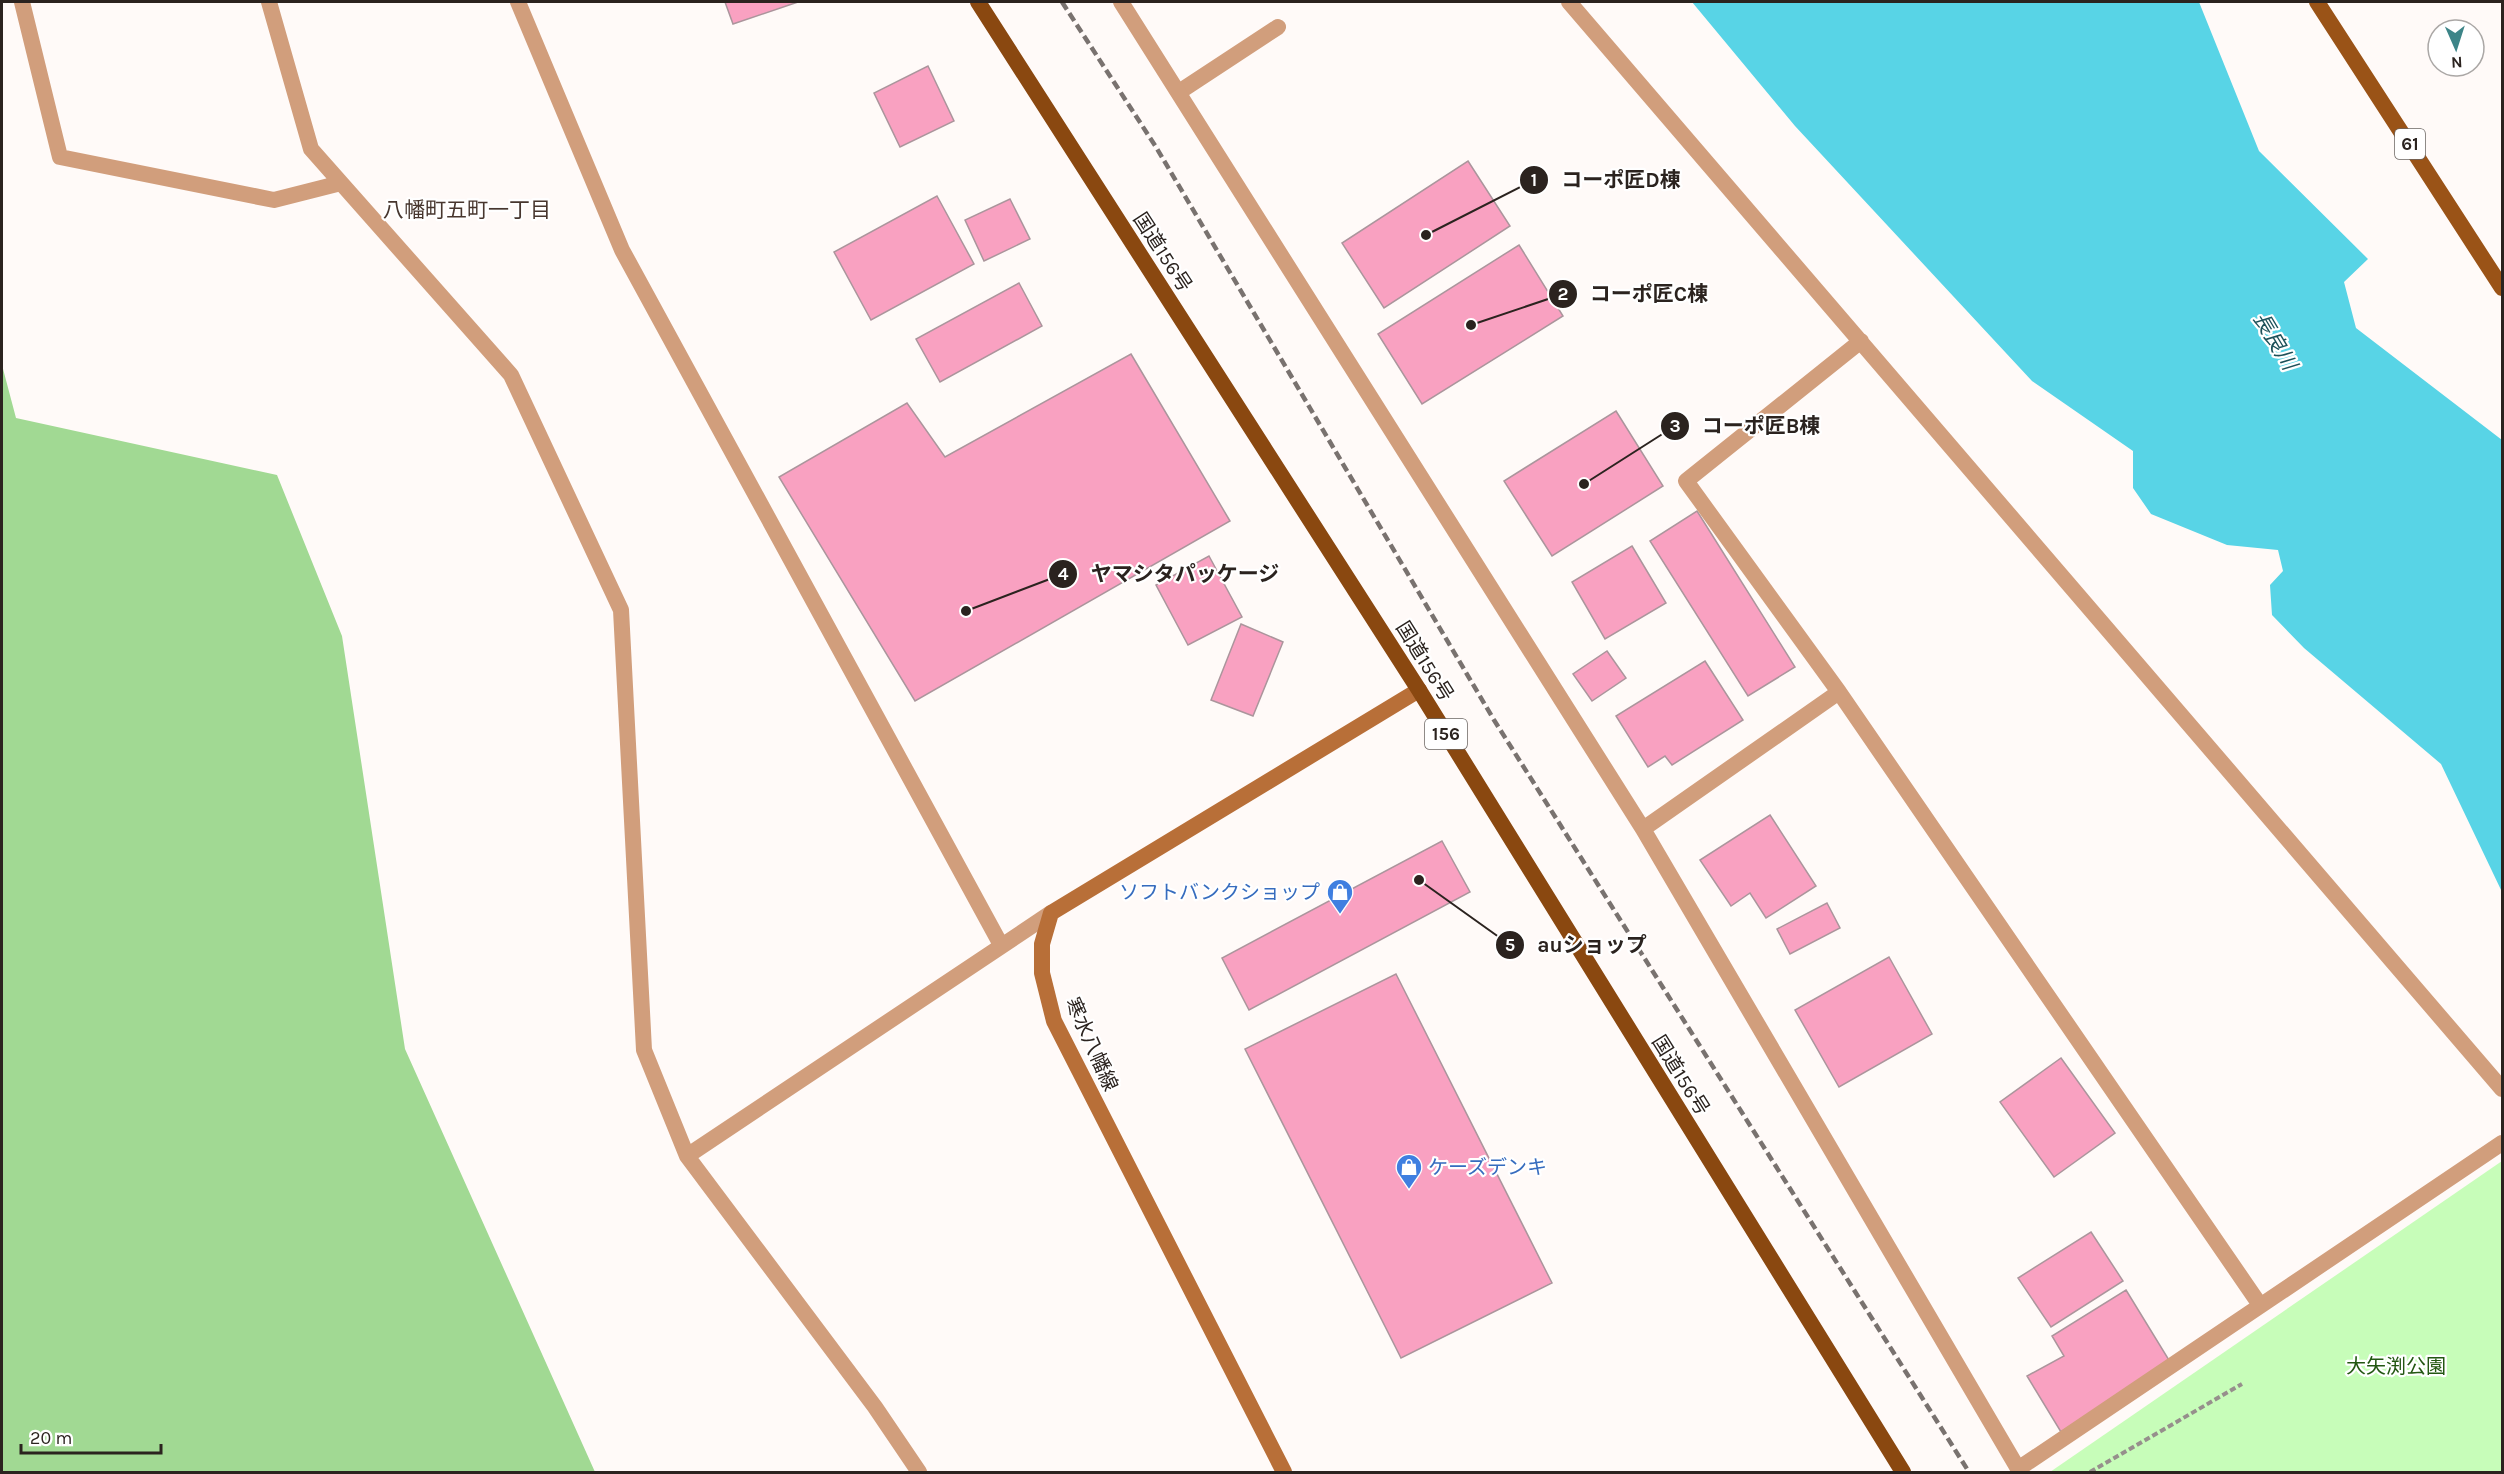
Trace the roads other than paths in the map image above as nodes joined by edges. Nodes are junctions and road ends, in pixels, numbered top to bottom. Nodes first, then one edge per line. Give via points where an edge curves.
1 (22, 2) edge
2 (269, 2) edge
3 (518, 2) edge
4 (978, 2) edge
5 (1121, 2) edge
6 (1569, 2) edge
7 (2317, 2) edge
8 (1278, 27) dead end
9 (1179, 92) junction
10 (341, 183) junction
11 (2502, 288) edge
12 (1862, 341) junction
13 (1419, 690) junction
14 (1839, 692) junction
15 (1643, 830) junction
16 (1051, 913) junction
17 (1001, 945) junction
18 (2502, 1089) edge
19 (2502, 1143) edge
20 (687, 1156) junction
21 (2260, 1305) junction
22 (2019, 1471) edge
23 (919, 1473) edge
24 (1284, 1473) edge
25 (1903, 1473) edge

1 - 10 street via 60,157 274,200
2 - 10 street via 311,149
3 - 17 street via 622,250
4 - 13 highway, 国道156号 / 156
5 - 9 street
6 - 12 street
7 - 11 main road, 61
8 - 9 street
9 - 15 street
10 - 20 street via 511,375 621,610 644,1050
12 - 14 street via 1686,481
12 - 18 street
13 - 16 main road
13 - 25 highway, 国道156号 / 156
14 - 15 street
14 - 21 street
15 - 22 street
16 - 17 street
16 - 24 main road, 寒水八幡線 via 1042,944 1042,973 1054,1021
17 - 20 street
19 - 21 street
20 - 23 street via 875,1407
21 - 22 street

